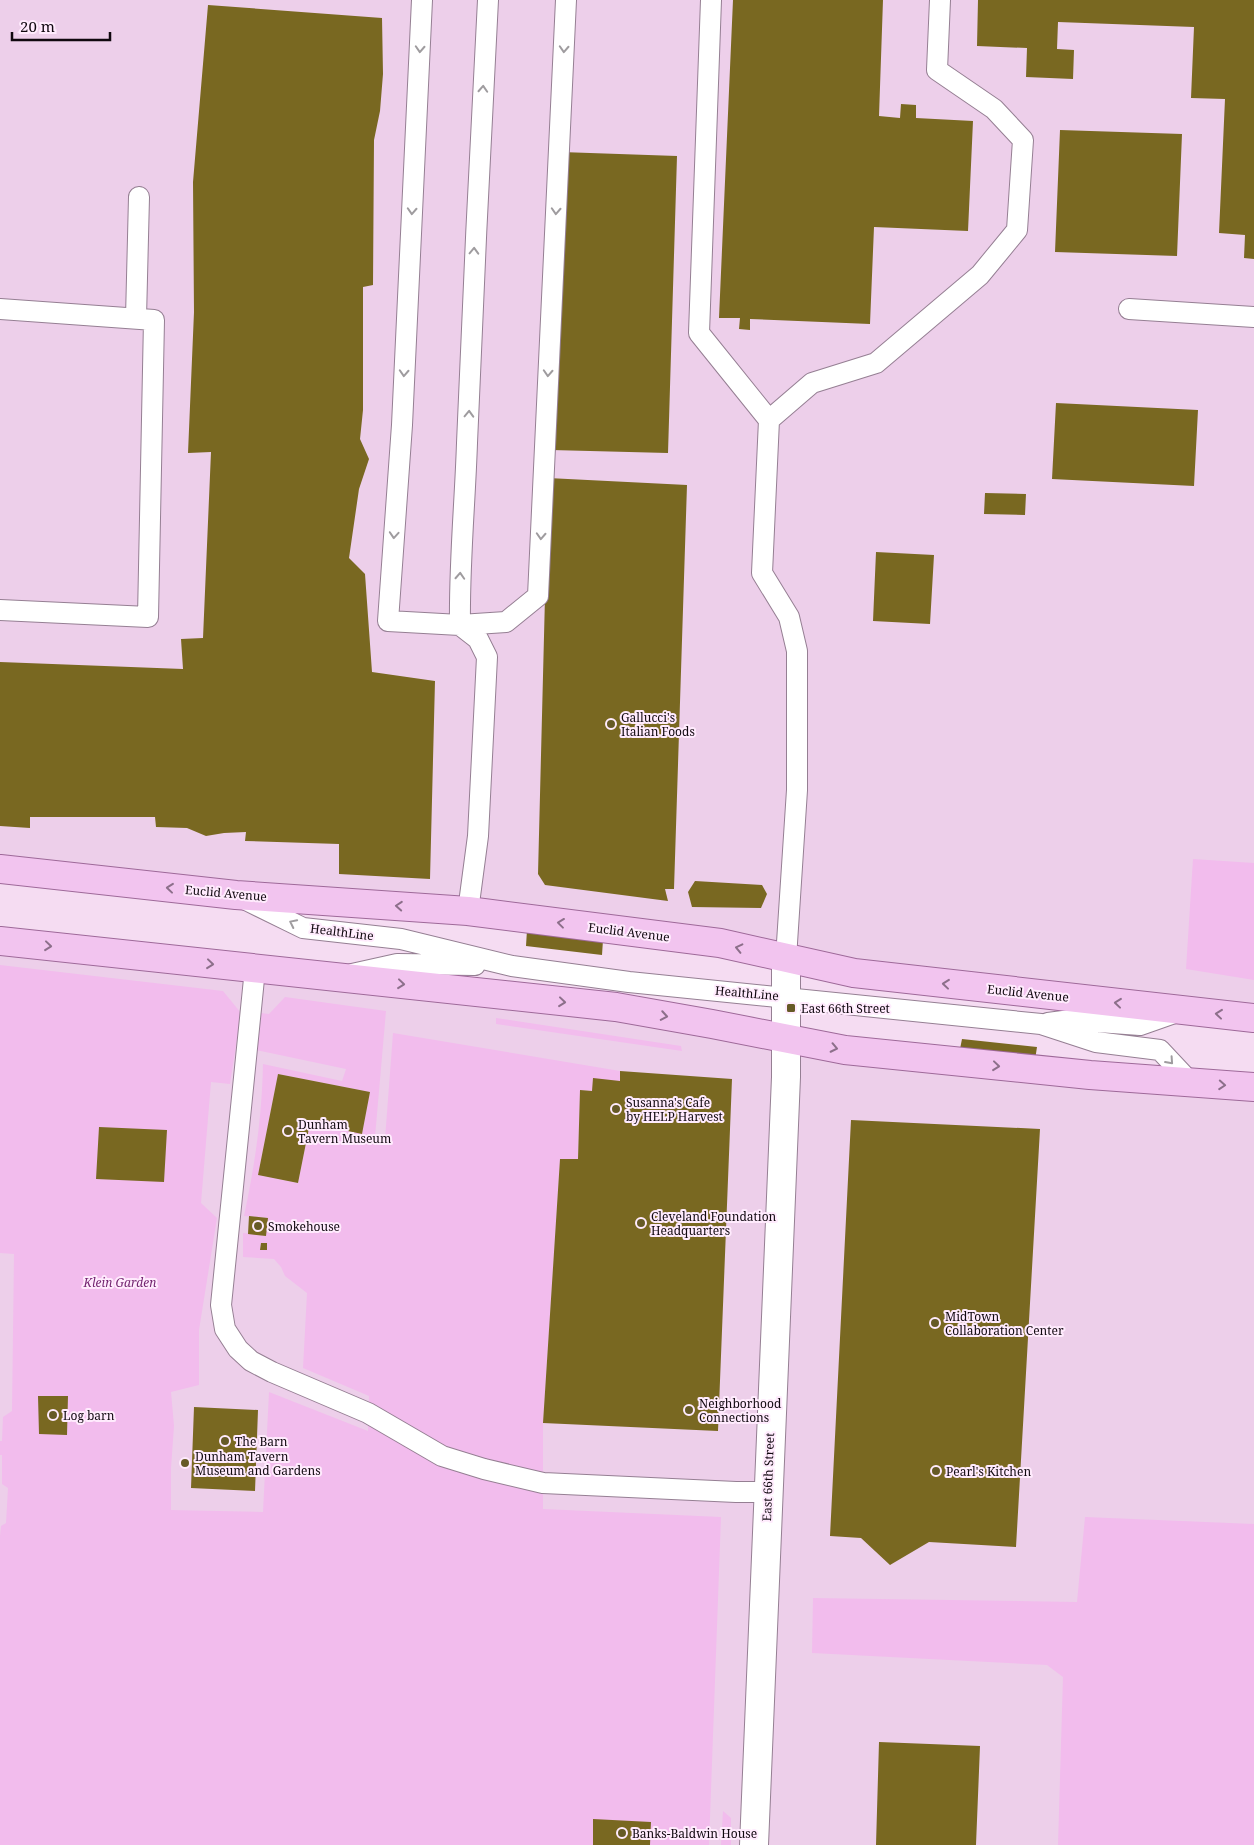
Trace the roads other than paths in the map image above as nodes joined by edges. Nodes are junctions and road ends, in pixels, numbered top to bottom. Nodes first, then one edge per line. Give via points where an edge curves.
1 (422, 0) edge
2 (488, 0) edge
3 (566, 0) edge
4 (710, 0) edge
5 (940, 0) edge
6 (139, 198) dead end
7 (0, 309) edge
8 (1129, 309) dead end
9 (1254, 317) edge
10 (136, 318) junction
11 (769, 420) junction
12 (0, 610) edge
13 (460, 625) junction
14 (0, 869) edge
15 (236, 895) junction
16 (468, 911) junction
17 (0, 941) edge
18 (786, 958) junction
19 (512, 966) junction
20 (254, 969) junction
21 (335, 978) junction
22 (785, 997) junction
23 (1184, 1010) junction
24 (1254, 1018) edge
25 (1041, 1024) junction
26 (786, 1038) junction
27 (1190, 1082) junction
28 (1254, 1087) edge
29 (768, 1492) junction
30 (754, 1845) edge

1 -> 13 lane via 402,425 388,621
13 -> 2 lane via 474,248
3 -> 13 lane via 538,596 506,622
4 - 11 lane via 699,333
5 - 11 lane via 936,70 994,110 1022,140 1016,230 980,275 876,364 812,383
6 - 10 lane
7 - 10 lane
8 - 9 lane
10 - 12 lane via 154,320 148,617
11 - 18 lane via 762,573 789,617 797,651 796,790
13 - 16 lane via 478,639 487,657 478,836
15 -> 14 main road, Euclid Avenue
16 -> 15 main road, Euclid Avenue
19 -> 15 lane, HealthLine via 401,939 303,928
18 -> 16 main road, Euclid Avenue via 720,944
17 -> 20 main road
18 - 22 street, East 66th Street
23 -> 18 main road, Euclid Avenue via 898,979
19 - 21 lane, HealthLine via 397,964
19 - 22 lane, HealthLine via 629,982
20 - 21 main road
20 - 29 lane via 221,1305 225,1329 238,1349 251,1361 368,1414 442,1456 484,1469 543,1483
21 -> 26 main road via 616,1007
22 - 25 lane, HealthLine
22 - 26 street, East 66th Street
24 -> 23 main road, Euclid Avenue
23 - 25 lane, HealthLine via 1140,1024 1071,1020
25 -> 27 lane, HealthLine via 1096,1042 1160,1050
26 -> 27 main road via 845,1050
26 - 29 street, East 66th Street
27 -> 28 main road
29 - 30 street, East 66th Street

